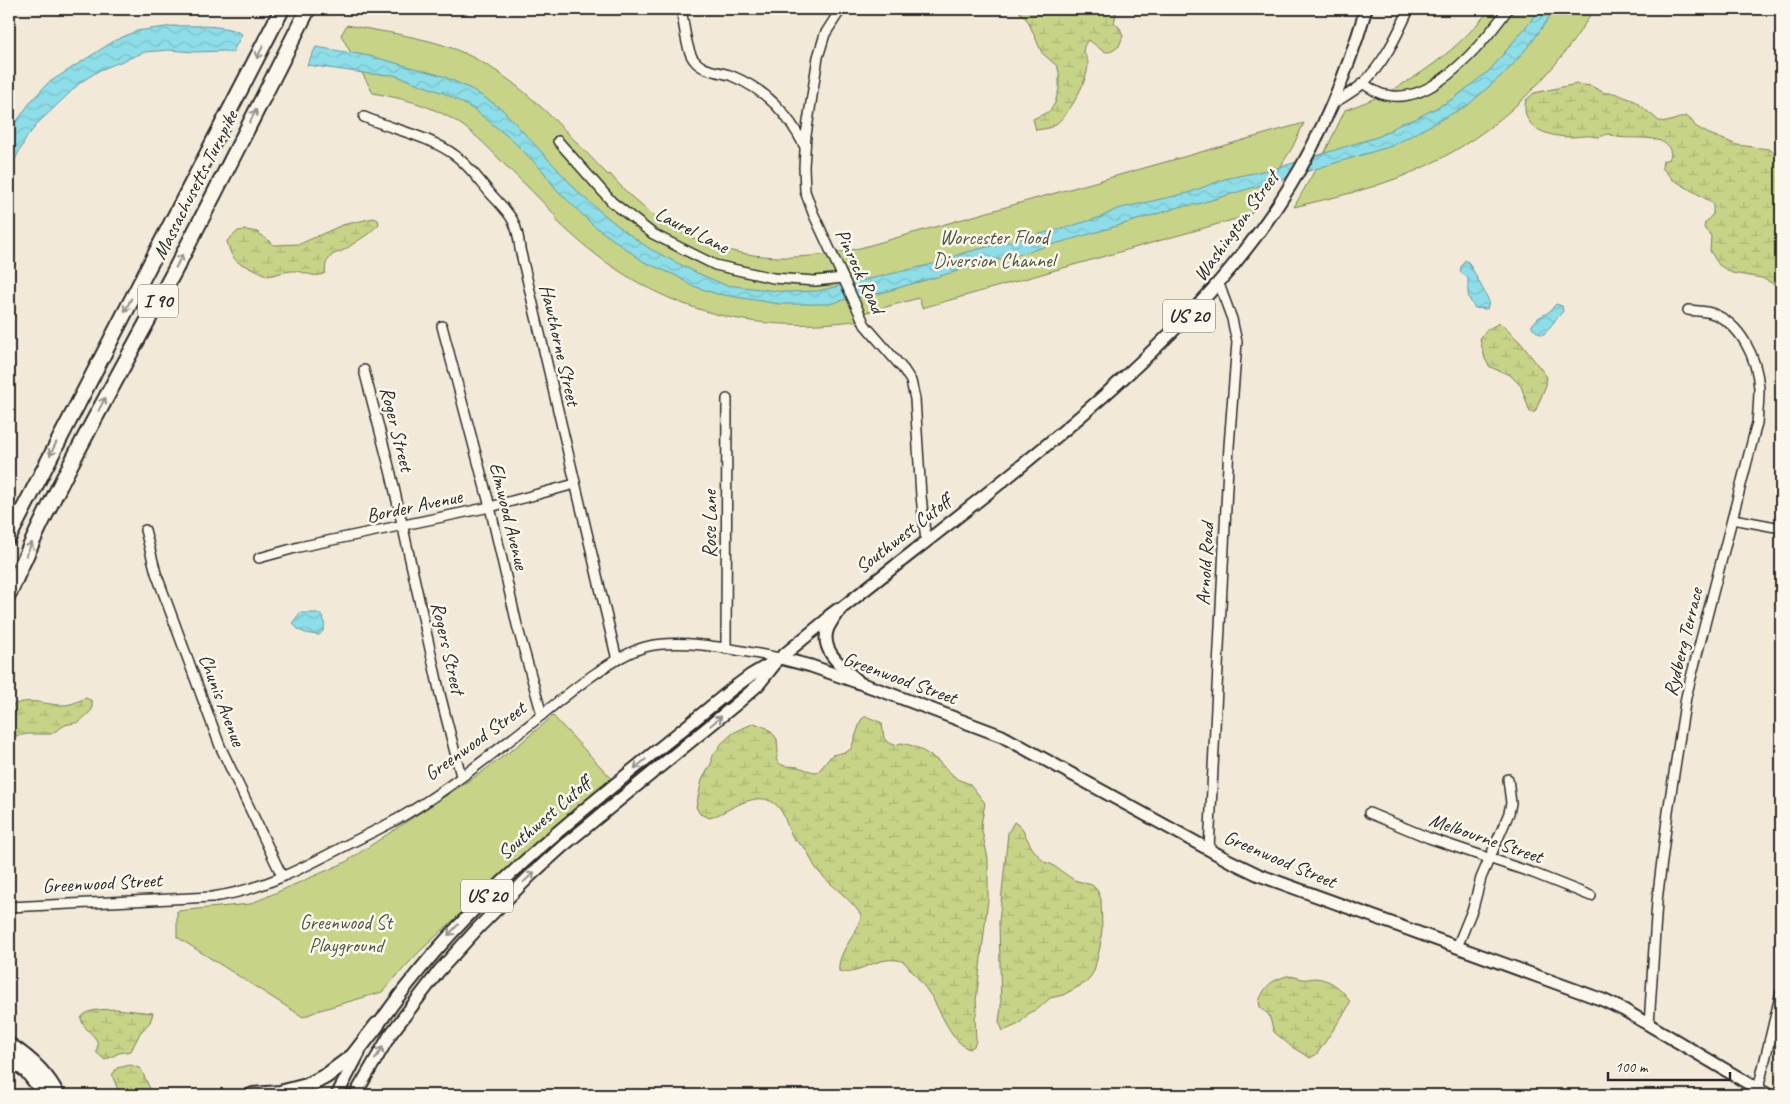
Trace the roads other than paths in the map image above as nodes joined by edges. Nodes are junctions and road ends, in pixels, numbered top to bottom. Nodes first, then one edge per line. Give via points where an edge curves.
1 (282, 9) edge
2 (308, 9) edge
3 (681, 9) edge
4 (840, 9) edge
5 (1366, 9) edge
6 (1408, 9) edge
7 (1508, 9) edge
8 (1362, 83) junction
9 (1332, 105) junction
10 (364, 117) dead end
11 (558, 141) dead end
12 (805, 148) junction
13 (844, 279) junction
14 (1219, 284) junction
15 (1688, 310) dead end
16 (442, 326) dead end
17 (364, 370) dead end
18 (727, 399) dead end
19 (1051, 442) joint
20 (575, 484) junction
21 (490, 507) junction
22 (1733, 519) junction
23 (402, 527) junction
24 (1781, 528) edge
25 (145, 530) dead end
26 (9, 537) edge
27 (926, 541) junction
28 (259, 558) dead end
29 (9, 594) edge
30 (834, 614) junction
31 (726, 649) junction
32 (780, 658) junction
33 (617, 660) junction
34 (862, 684) junction
35 (542, 715) junction
36 (462, 776) junction
37 (1508, 779) dead end
38 (1369, 813) dead end
39 (1209, 849) junction
40 (1489, 859) junction
41 (282, 876) junction
42 (1591, 896) dead end
43 (9, 907) edge
44 (1457, 948) junction
45 (1781, 992) edge
46 (378, 1025) junction
47 (1649, 1025) junction
48 (1770, 1039) junction
49 (1781, 1042) edge
50 (9, 1045) edge
51 (9, 1057) edge
52 (1758, 1089) junction
53 (46, 1095) edge
54 (57, 1095) edge
55 (253, 1095) edge
56 (337, 1095) edge
57 (355, 1095) edge
58 (1768, 1095) edge

1 -> 26 highway, Massachusetts Turnpike / I 90
29 -> 2 highway, Massachusetts Turnpike / I 90 via 82,442 176,268
3 - 12 street via 689,50 695,61 706,69 737,78 768,98 788,118
4 - 12 street, Pinrock Road via 825,34 818,57
5 - 9 main road, Washington Street / US 20
6 - 8 street via 1384,56
7 - 8 street via 1478,46 1432,86 1415,94 1390,96
8 - 9 street
9 - 14 main road, Washington Street / US 20 via 1290,187
10 - 20 street, Hawthorne Street via 424,139 456,156 513,219
11 - 13 street, Laurel Lane via 612,202 653,234 715,265 773,278
12 - 13 street, Pinrock Road via 806,196
13 - 27 street, Pinrock Road via 865,325 900,364 913,387
14 - 19 main road, Washington Street / US 20 via 1167,338
14 - 39 street, Arnold Road via 1237,342
15 - 22 street, Rydberg Terrace via 1710,313 1727,320 1753,358 1759,387 1757,423
16 - 21 street, Elmwood Avenue
17 - 23 street, Roger Street
18 - 31 street, Rose Lane
19 - 27 main road, Southwest Cutoff / US 20
20 - 21 street, Border Avenue
20 - 33 street, Hawthorne Street
21 - 23 street, Border Avenue
21 - 35 street, Elmwood Avenue via 517,626
22 - 24 street
22 - 47 street, Rydberg Terrace via 1686,697 1657,900
23 - 28 street, Border Avenue
23 - 36 street, Rogers Street
25 - 41 street, Chunis Avenue via 156,573 220,746
27 - 30 main road, Southwest Cutoff / US 20
30 - 32 main road, Southwest Cutoff / US 20
30 - 34 main road via 826,639 828,649 834,659
31 - 32 street, Greenwood Street
31 - 33 street, Greenwood Street via 662,644 637,650
32 - 34 main road, Greenwood Street
32 -> 46 main road, Southwest Cutoff / US 20 via 732,690 516,867 433,952
57 -> 32 main road, Southwest Cutoff / US 20 via 390,1035 478,928 563,846 758,685
33 - 35 street, Greenwood Street
34 - 39 main road, Greenwood Street via 1008,738
35 - 36 street, Greenwood Street
36 - 41 street, Greenwood Street via 404,815
37 - 40 street via 1509,813
38 - 40 street, Melbourne Street
39 - 44 main road, Greenwood Street via 1265,877
40 - 42 street, Melbourne Street
40 - 44 street
41 - 43 street, Greenwood Street via 245,890 212,897
44 - 47 main road, Greenwood Street via 1586,992
45 - 48 street
46 - 55 highway via 353,1056 326,1076 307,1086
46 - 56 main road, Southwest Cutoff / US 20
47 - 52 main road, Greenwood Street
48 - 49 street
48 - 52 street
50 - 54 highway via 40,1071
51 - 53 highway via 27,1071
52 - 58 main road, Greenwood Street

